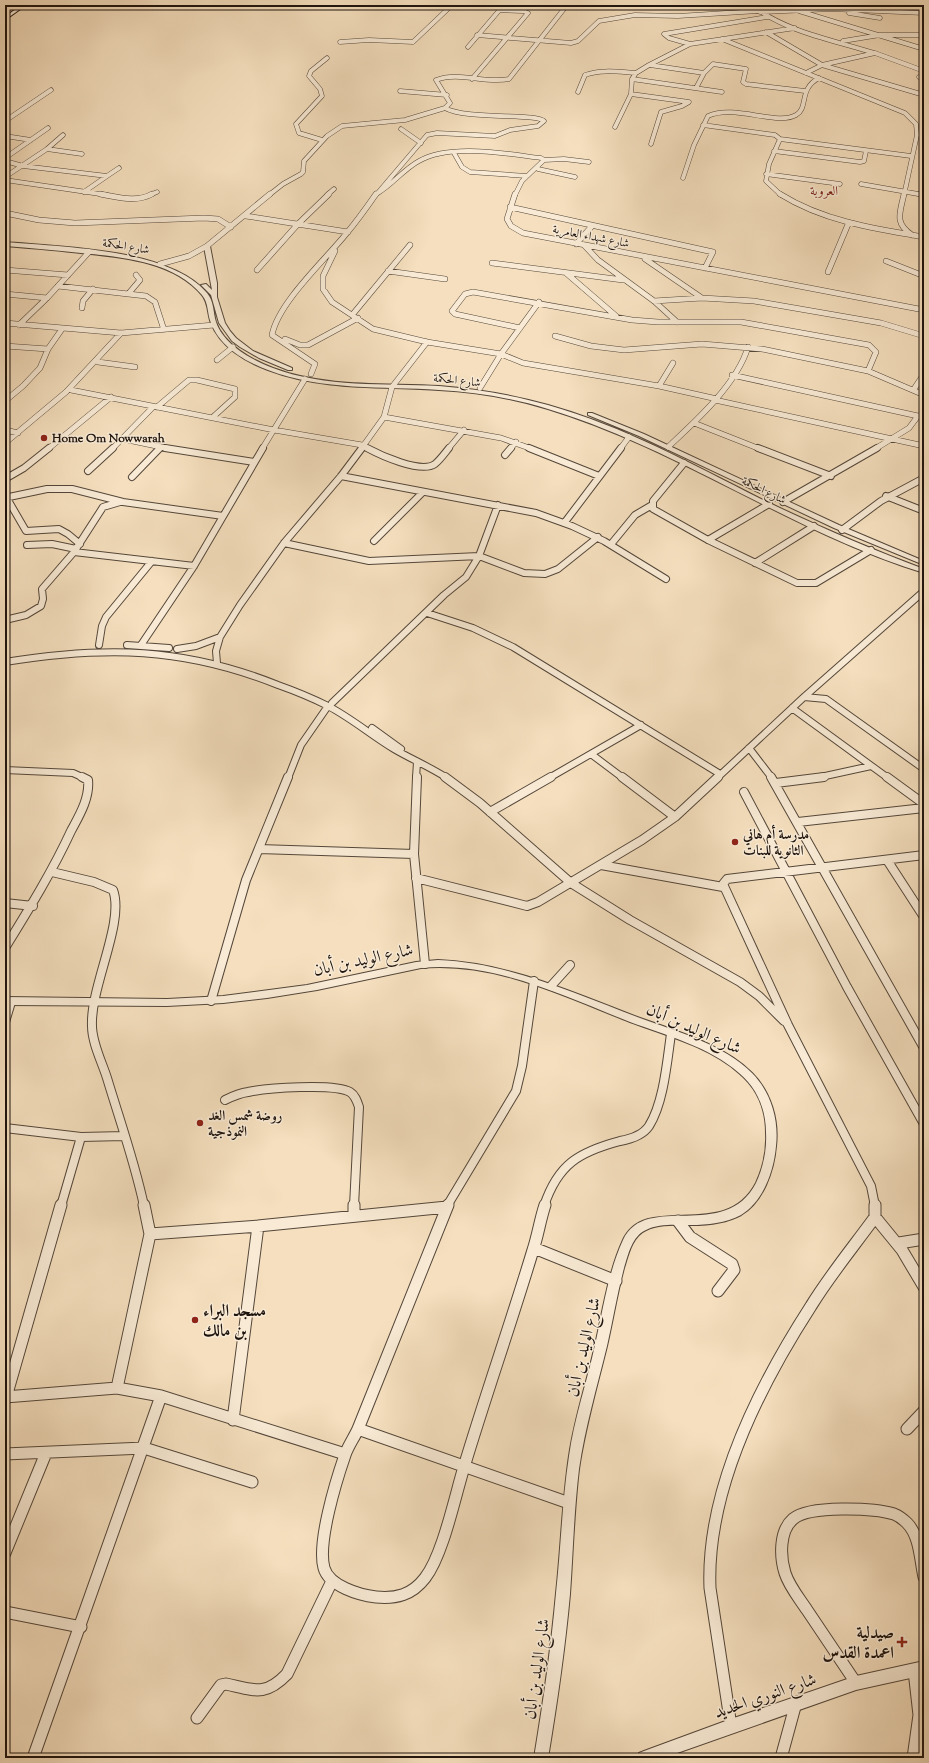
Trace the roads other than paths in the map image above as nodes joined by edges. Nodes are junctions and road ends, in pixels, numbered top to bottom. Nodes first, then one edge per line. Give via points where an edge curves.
1 (14, 5) edge
2 (24, 5) edge
3 (452, 5) edge
4 (503, 5) edge
5 (567, 5) edge
6 (752, 5) edge
7 (792, 9) junction
8 (831, 9) junction
9 (499, 10) junction
10 (775, 11) junction
11 (5, 12) edge
12 (761, 13) junction
13 (924, 13) edge
14 (880, 18) dead end
15 (5, 19) edge
16 (795, 28) junction
17 (766, 32) junction
18 (880, 35) junction
19 (924, 35) edge
20 (477, 36) junction
21 (508, 38) junction
22 (722, 39) junction
23 (539, 41) junction
24 (340, 42) dead end
25 (842, 42) junction
26 (690, 44) junction
27 (468, 47) dead end
28 (924, 49) edge
29 (875, 53) junction
30 (327, 58) dead end
31 (649, 65) junction
32 (822, 65) junction
33 (924, 71) edge
34 (636, 73) junction
35 (704, 73) junction
36 (806, 73) junction
37 (924, 76) edge
38 (919, 77) dead end
39 (819, 78) junction
40 (472, 79) junction
41 (632, 79) junction
42 (696, 88) junction
43 (51, 90) dead end
44 (400, 91) dead end
45 (805, 91) junction
46 (578, 92) dead end
47 (722, 92) dead end
48 (631, 94) junction
49 (924, 94) edge
50 (446, 95) junction
51 (444, 108) junction
52 (5, 121) edge
53 (703, 125) junction
54 (615, 127) dead end
55 (48, 128) dead end
56 (401, 129) dead end
57 (63, 135) dead end
58 (917, 135) junction
59 (5, 136) edge
60 (924, 136) edge
61 (780, 139) junction
62 (31, 140) junction
63 (322, 140) junction
64 (421, 143) junction
65 (651, 144) dead end
66 (47, 149) junction
67 (774, 151) junction
68 (866, 151) junction
69 (454, 153) junction
70 (82, 154) dead end
71 (911, 156) junction
72 (5, 158) edge
73 (544, 160) junction
74 (5, 161) edge
75 (589, 162) dead end
76 (23, 166) junction
77 (119, 168) dead end
78 (538, 169) junction
79 (766, 174) junction
80 (107, 176) junction
81 (527, 176) junction
82 (5, 177) edge
83 (575, 177) dead end
84 (683, 178) dead end
85 (5, 180) edge
86 (840, 184) dead end
87 (861, 184) dead end
88 (334, 189) dead end
89 (905, 191) junction
90 (84, 192) junction
91 (157, 192) dead end
92 (378, 193) junction
93 (924, 195) edge
94 (510, 206) junction
95 (5, 212) edge
96 (246, 216) junction
97 (849, 222) junction
98 (298, 224) junction
99 (592, 226) junction
100 (231, 227) junction
101 (348, 232) junction
102 (912, 235) junction
103 (924, 237) edge
104 (5, 243) edge
105 (576, 244) junction
106 (410, 245) dead end
107 (207, 246) junction
108 (336, 246) junction
109 (584, 246) junction
110 (89, 252) junction
111 (639, 256) junction
112 (886, 261) dead end
113 (167, 262) junction
114 (492, 263) dead end
115 (160, 264) junction
116 (705, 268) junction
117 (5, 270) edge
118 (257, 270) dead end
119 (388, 271) junction
120 (566, 272) junction
121 (828, 272) dead end
122 (68, 275) junction
123 (136, 275) dead end
124 (924, 276) edge
125 (445, 279) dead end
126 (623, 280) junction
127 (58, 286) junction
128 (93, 289) junction
129 (129, 293) junction
130 (5, 294) edge
131 (215, 296) junction
132 (47, 298) junction
133 (702, 298) junction
134 (654, 301) junction
135 (539, 302) junction
136 (82, 308) dead end
137 (924, 310) edge
138 (353, 314) junction
139 (617, 317) junction
140 (358, 318) junction
141 (677, 322) junction
142 (5, 323) edge
143 (19, 324) junction
144 (214, 325) junction
145 (520, 328) junction
146 (62, 329) junction
147 (164, 330) junction
148 (272, 331) junction
149 (121, 334) junction
150 (555, 336) dead end
151 (924, 336) edge
152 (427, 342) junction
153 (5, 346) edge
154 (233, 347) junction
155 (748, 347) junction
156 (48, 349) junction
157 (500, 354) junction
158 (217, 360) dead end
159 (98, 362) junction
160 (673, 363) dead end
161 (135, 367) dead end
162 (868, 370) junction
163 (311, 374) junction
164 (924, 374) edge
165 (732, 375) junction
166 (305, 379) junction
167 (394, 384) junction
168 (659, 386) junction
169 (480, 388) junction
170 (914, 389) junction
171 (71, 390) junction
172 (924, 395) edge
173 (111, 397) junction
174 (716, 400) junction
175 (5, 402) edge
176 (155, 407) junction
177 (924, 414) edge
178 (918, 416) junction
179 (213, 417) junction
180 (384, 417) junction
181 (694, 423) junction
182 (5, 430) edge
183 (274, 430) junction
184 (464, 430) junction
185 (18, 433) junction
186 (629, 437) junction
187 (123, 439) junction
188 (892, 439) junction
189 (516, 442) junction
190 (5, 443) edge
191 (362, 445) junction
192 (924, 446) edge
193 (161, 447) junction
194 (668, 447) junction
195 (505, 455) dead end
196 (254, 462) junction
197 (684, 463) junction
198 (88, 471) dead end
199 (341, 476) junction
200 (599, 476) junction
201 (831, 476) junction
202 (132, 478) dead end
203 (924, 478) edge
204 (5, 479) edge
205 (423, 492) junction
206 (886, 496) junction
207 (123, 502) junction
208 (783, 502) junction
209 (769, 504) junction
210 (498, 505) junction
211 (652, 505) junction
212 (924, 511) edge
213 (223, 516) junction
214 (565, 522) junction
215 (814, 526) junction
216 (842, 530) junction
217 (598, 537) junction
218 (708, 540) junction
219 (374, 541) dead end
220 (284, 543) junction
221 (612, 543) junction
222 (27, 545) dead end
223 (77, 548) junction
224 (871, 550) junction
225 (479, 556) junction
226 (152, 561) junction
227 (755, 563) junction
228 (924, 563) edge
229 (194, 566) junction
230 (924, 571) edge
231 (666, 579) dead end
232 (924, 591) edge
233 (427, 613) junction
234 (5, 620) edge
235 (220, 637) junction
236 (98, 645) junction
237 (141, 645) junction
238 (177, 649) junction
239 (5, 658) edge
240 (216, 660) junction
241 (804, 697) junction
242 (330, 704) junction
243 (792, 708) junction
244 (641, 725) junction
245 (749, 748) junction
246 (591, 754) junction
247 (415, 761) junction
248 (870, 766) junction
249 (924, 769) edge
250 (5, 770) edge
251 (720, 774) junction
252 (776, 783) junction
253 (744, 792) dead end
254 (924, 804) edge
255 (924, 808) edge
256 (490, 812) junction
257 (675, 817) junction
258 (798, 822) junction
259 (259, 849) junction
260 (414, 854) junction
261 (924, 855) edge
262 (887, 860) junction
263 (601, 865) junction
264 (822, 866) junction
265 (786, 871) junction
266 (52, 872) junction
267 (416, 878) junction
268 (571, 883) junction
269 (723, 887) junction
270 (5, 903) edge
271 (33, 906) junction
272 (924, 917) edge
273 (5, 948) edge
274 (426, 964) junction
275 (570, 965) dead end
276 (534, 981) junction
277 (551, 986) junction
278 (94, 1001) junction
279 (211, 1001) junction
280 (8, 1002) edge
281 (5, 1022) edge
282 (788, 1025) junction
283 (671, 1034) junction
284 (924, 1048) edge
285 (225, 1100) dead end
286 (924, 1124) edge
287 (5, 1128) edge
288 (124, 1136) junction
289 (81, 1137) junction
290 (447, 1207) junction
291 (354, 1215) junction
292 (874, 1217) junction
293 (678, 1221) junction
294 (258, 1226) junction
295 (150, 1234) junction
296 (924, 1239) edge
297 (898, 1243) junction
298 (534, 1248) junction
299 (616, 1281) junction
300 (924, 1287) edge
301 (718, 1291) dead end
302 (117, 1388) junction
303 (161, 1396) junction
304 (5, 1397) edge
305 (924, 1411) edge
306 (233, 1420) junction
307 (358, 1429) junction
308 (907, 1429) dead end
309 (144, 1448) junction
310 (46, 1453) junction
311 (5, 1454) edge
312 (345, 1454) junction
313 (464, 1466) junction
314 (252, 1482) dead end
315 (569, 1503) junction
316 (5, 1553) edge
317 (924, 1577) edge
318 (332, 1581) junction
319 (5, 1612) edge
320 (81, 1627) junction
321 (919, 1670) edge
322 (856, 1683) junction
323 (796, 1703) junction
324 (197, 1718) dead end
325 (731, 1726) junction
326 (33, 1758) edge
327 (540, 1758) edge
328 (644, 1758) edge
329 (781, 1758) edge
330 (913, 1758) edge

1 - 11 main road
2 - 15 main road
3 - 24 street via 414,42
4 - 9 street
5 - 23 street
6 - 12 street
7 - 8 street
7 - 10 street
7 - 18 street
8 - 13 street
8 - 14 street
9 - 20 street
9 - 21 street via 523,10 528,13
10 - 12 street
10 - 12 street
12 - 16 street
12 - 23 street via 635,15 599,21 578,41 571,43
12 - 26 street via 664,34
16 - 17 street
16 - 25 street
17 - 22 street
17 - 32 street
18 - 19 street
18 - 25 street
18 - 28 street
20 - 21 street
20 - 27 street
21 - 23 street
21 - 40 street
22 - 26 street
22 - 36 street
23 - 40 street via 509,79
25 - 29 street
26 - 31 street
29 - 32 street
29 - 33 street
30 - 63 street via 309,76 322,96 296,124 299,132
31 - 34 street
31 - 35 street
32 - 36 street
32 - 49 street
34 - 41 street
34 - 46 street via 588,73
35 - 42 street
35 - 45 street via 712,64 742,67 746,69 743,82 746,84
36 - 39 street
37 - 38 street
39 - 45 street via 810,82
39 - 58 street via 905,113 915,121
40 - 50 street via 438,78 436,83
41 - 42 street
41 - 48 street
42 - 47 street
43 - 52 street
44 - 50 street
45 - 53 street via 801,113 797,115 785,117 718,112 707,117
48 - 54 street
48 - 65 street via 688,102 683,107 661,112
50 - 51 street via 450,103
51 - 63 street via 405,120 342,126
51 - 64 street via 461,114 536,117 544,121 538,126 510,130 495,136 431,133 426,135
53 - 61 street via 775,135
53 - 84 street
55 - 62 street
56 - 64 street
57 - 66 street
58 - 60 street
58 - 71 street
59 - 62 street
61 - 67 street
61 - 68 street
62 - 72 street
63 - 96 street via 304,161 302,174 283,184
64 - 92 street
66 - 70 street
66 - 76 street
67 - 68 street via 860,162 864,161
67 - 79 street
68 - 71 street
69 - 73 street
69 - 81 street via 462,167 470,172
69 - 92 street via 423,159
71 - 89 street
73 - 75 street
73 - 78 street, شارع شهداء العامرية
74 - 76 street
76 - 80 street
76 - 82 street
77 - 80 street
78 - 81 street, شارع شهداء العامرية
78 - 83 street
79 - 86 street
79 - 97 street via 769,186 782,196 807,208
80 - 90 street
81 - 94 street, شارع شهداء العامرية
85 - 90 street
87 - 89 street
88 - 98 street
89 - 93 street
89 - 102 street via 900,224
90 - 91 street via 137,200 148,198
92 - 101 street
94 - 99 street
94 - 105 street, شارع شهداء العامرية via 506,219 517,230
95 - 100 street via 39,220 75,223 204,218 218,219
96 - 98 street
96 - 100 street
97 - 102 street
97 - 121 street
98 - 101 street
98 - 118 street
99 - 105 street
99 - 116 street via 713,252
100 - 107 street
101 - 108 street
102 - 103 street
104 - 110 street, شارع الحكمة
104 - 113 street, شارع الحكمة via 131,253
105 - 109 street, شارع شهداء العامرية
106 - 119 street
107 - 113 street via 189,256
107 - 131 street
108 - 138 street via 323,276 322,289 332,302
108 - 148 street via 289,301
109 - 111 street, شارع شهداء العامرية
109 - 126 street
110 - 115 street, شارع الحكمة via 137,257
110 - 122 street
111 - 116 street, شارع شهداء العامرية
111 - 133 street
112 - 124 street
113 - 115 street
113 - 131 street, شارع الحكمة via 205,286
114 - 120 street
115 - 144 street, شارع الحكمة via 205,294
116 - 137 street, شارع شهداء العامرية
117 - 122 street
119 - 125 street
119 - 138 street
120 - 126 street
120 - 139 street
122 - 127 street
123 - 129 street via 140,280
126 - 134 street
127 - 128 street
127 - 132 street
128 - 129 street
128 - 136 street via 83,301
129 - 147 street via 146,296 155,302
130 - 132 street
131 - 163 street, شارع الحكمة via 222,322 228,333 241,344 276,364
132 - 143 street
133 - 134 street
133 - 151 street via 754,301 793,307 881,323
134 - 141 street
135 - 139 street
135 - 145 street
135 - 145 street via 473,292 465,294 452,312
138 - 140 street
139 - 141 street
140 - 148 street via 308,345 295,343
140 - 152 street via 373,329
141 - 162 street via 748,323 855,342 875,349
142 - 143 street
143 - 146 street
144 - 147 street
144 - 154 street, شارع الحكمة
145 - 157 street
146 - 149 street
146 - 156 street
147 - 149 street
148 - 163 street via 272,335 315,364
149 - 159 street
150 - 155 street via 591,346 624,350 686,344
152 - 157 street
152 - 167 street
153 - 156 street
154 - 158 street
154 - 166 street, شارع الحكمة via 270,368
155 - 162 street
155 - 165 street via 745,357
156 - 175 street via 40,368
157 - 168 street via 523,363
157 - 169 street
159 - 161 street
159 - 171 street
160 - 168 street
162 - 170 street
163 - 167 street, شارع الحكمة
164 - 170 street
165 - 174 street
165 - 178 street
166 - 167 street, شارع الحكمة via 350,385
166 - 183 street
167 - 169 street, شارع الحكمة
167 - 180 street
167 - 186 street, شارع الحكمة via 452,389 509,398 564,412
168 - 174 street
169 - 194 street, شارع الحكمة via 514,393 568,407 615,423
170 - 172 street
171 - 173 street
171 - 185 street
173 - 176 street
173 - 204 street via 34,460
174 - 181 street
174 - 188 street
176 - 179 street
176 - 179 street via 188,380 235,389 235,397
176 - 187 street
177 - 178 street
178 - 188 street via 909,428
179 - 183 street
180 - 184 street
180 - 191 street
181 - 194 street
181 - 201 street
182 - 185 street
183 - 191 street
183 - 196 street
184 - 189 street
184 - 191 street via 436,464 429,466 395,461
185 - 190 street
186 - 197 street, شارع الحكمة
186 - 200 street
187 - 193 street
187 - 198 street
188 - 192 street
188 - 201 street
189 - 195 street
189 - 200 street
191 - 199 street
193 - 196 street
193 - 202 street
194 - 208 street, شارع الحكمة
196 - 213 street
197 - 209 street, شارع الحكمة
197 - 211 street via 654,499
199 - 205 street
199 - 220 street
200 - 214 street
201 - 208 street
203 - 206 street
205 - 210 street
205 - 219 street
206 - 212 street
206 - 216 street via 862,512
207 - 213 street
207 - 223 street via 112,502 103,508
207 - 223 street via 72,488 9,497 8,500 26,531 64,531
208 - 216 street, شارع الحكمة
209 - 215 street, شارع الحكمة
209 - 218 street
210 - 214 street
210 - 225 street
211 - 218 street via 658,513
211 - 221 street via 635,515
213 - 229 street
214 - 217 street
215 - 224 street, شارع الحكمة
215 - 227 street
216 - 228 street, شارع الحكمة
217 - 221 street
217 - 225 street via 558,569 545,574 524,573
218 - 227 street
220 - 225 street via 369,561
220 - 235 street
221 - 231 street
222 - 223 street via 50,542
223 - 226 street
223 - 234 street via 42,589 43,599 40,606 26,615
224 - 227 street via 816,582 797,583
224 - 230 street, شارع الحكمة
225 - 233 street via 464,579
226 - 229 street
226 - 236 street via 106,617
229 - 237 street
232 - 241 street
233 - 242 street
233 - 244 street via 473,628 513,647
235 - 238 street via 196,646
235 - 240 street
236 - 237 street
236 - 239 street
237 - 238 street
238 - 240 street
239 - 240 street via 97,650 136,650
240 - 242 street
241 - 243 street
241 - 249 street via 826,699
242 - 247 street via 387,745
242 - 259 street via 301,745
243 - 245 street
243 - 248 street
244 - 246 street
244 - 251 street
245 - 251 street
245 - 252 street
246 - 256 street
246 - 257 street
247 - 256 street via 448,779
247 - 260 street
248 - 252 street via 825,777
248 - 254 street
250 - 266 street via 73,772 88,780 89,788 83,807
251 - 257 street
252 - 258 street
253 - 265 street
255 - 258 street
256 - 268 street via 534,854
257 - 263 street
258 - 264 street
259 - 260 street
259 - 279 street via 246,880
260 - 267 street
261 - 262 street
262 - 264 street
262 - 272 street
263 - 268 street
263 - 269 street
264 - 265 street
264 - 284 street
265 - 269 street via 727,879
265 - 286 street
266 - 271 street
266 - 278 street via 102,885 113,889 116,894 115,915
267 - 268 street via 523,906 532,905
267 - 274 street
268 - 282 street via 755,993
269 - 282 street
270 - 271 street
271 - 273 street
274 - 276 street, شارع الوليد بن أبان via 498,971
274 - 279 street, شارع الوليد بن أبان via 295,991
275 - 277 street
276 - 277 street, شارع الوليد بن أبان
276 - 290 street via 516,1091
277 - 283 street, شارع الوليد بن أبان
278 - 279 street, شارع الوليد بن أبان
278 - 280 street, شارع الوليد بن أبان
278 - 288 street via 92,1032
280 - 281 street
282 - 292 street via 871,1186 876,1206
283 - 293 street, شارع الوليد بن أبان via 727,1058 748,1073 758,1086 772,1119 765,1176 756,1194 745,1205 719,1219
283 - 298 street via 663,1082 649,1127 638,1136 578,1156 564,1168 552,1186
285 - 291 street via 250,1090 333,1088 354,1094 359,1107
287 - 289 street
288 - 289 street
288 - 295 street via 138,1176
289 - 304 street
290 - 291 street
290 - 307 street
291 - 294 street
292 - 297 street via 890,1231
292 - 325 street via 812,1304 788,1343 751,1417 722,1497 710,1571 712,1607
293 - 299 street, شارع الوليد بن أبان via 653,1222 637,1228 629,1240
293 - 301 street via 690,1237 732,1264 734,1270
294 - 295 street
294 - 306 street
295 - 302 street
296 - 297 street
297 - 300 street
298 - 299 street
298 - 313 street
299 - 315 street, شارع الوليد بن أبان via 577,1440
302 - 303 street
302 - 304 street
303 - 306 street
303 - 309 street
305 - 308 street
306 - 312 street
307 - 312 street
307 - 313 street
309 - 310 street
309 - 314 street
309 - 320 street
310 - 311 street
310 - 316 street
312 - 318 street via 324,1532 324,1569
313 - 315 street
313 - 318 street via 438,1554 426,1577 415,1589 401,1596 388,1598 365,1596
315 - 327 street, شارع الوليد بن أبان via 557,1658
317 - 322 street via 914,1531 900,1517 883,1512 837,1510 799,1514 791,1520 784,1533 781,1555 783,1570 787,1580
318 - 324 street via 287,1674 279,1683 269,1691 221,1685
319 - 320 street
320 - 326 street
321 - 322 street, شارع النوري الحديد
321 - 330 street via 920,1722
322 - 323 street, شارع النوري الحديد
323 - 325 street, شارع النوري الحديد
323 - 329 street
325 - 328 street, شارع النوري الحديد

